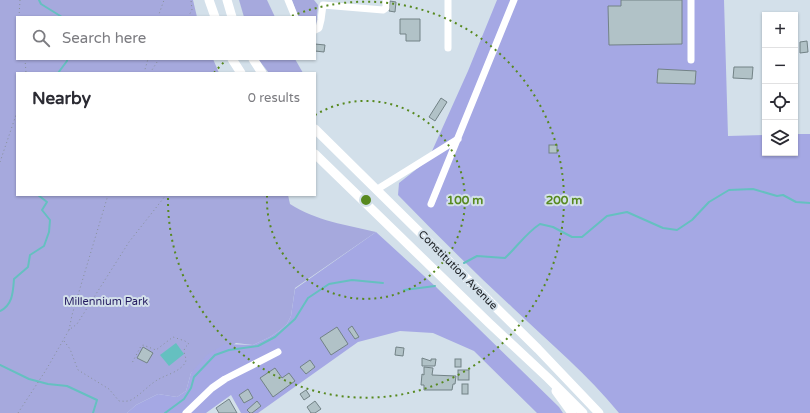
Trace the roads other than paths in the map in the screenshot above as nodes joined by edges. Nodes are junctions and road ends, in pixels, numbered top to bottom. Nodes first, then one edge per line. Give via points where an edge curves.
1 (209, 0) edge
2 (227, 0) edge
3 (288, 0) edge
4 (386, 0) edge
5 (448, 0) edge
6 (514, 0) edge
7 (692, 0) edge
8 (215, 16) edge
9 (232, 16) edge
10 (295, 16) edge
11 (316, 30) edge
12 (448, 48) dead end
13 (233, 60) edge
14 (254, 60) edge
15 (691, 60) dead end
16 (240, 72) edge
17 (261, 72) edge
18 (316, 130) edge
19 (458, 139) junction
20 (316, 155) edge
21 (376, 190) junction
22 (431, 204) dead end
23 (278, 352) dead end
24 (548, 378) junction
25 (186, 413) edge
26 (572, 413) edge
27 (583, 413) edge
28 (599, 413) edge

1 - 8 main road
2 - 9 main road
3 - 10 street
4 - 11 street via 386,8 383,10 323,5 319,28
5 - 12 street
6 - 19 street
7 - 15 street
13 - 16 main road
14 - 17 main road
18 - 21 main road, Constitution Avenue
19 - 21 street
19 - 22 street
20 - 24 main road, Constitution Avenue
21 - 28 main road, Constitution Avenue
23 - 25 street via 225,379
24 - 26 main road
24 - 27 main road, Constitution Avenue

